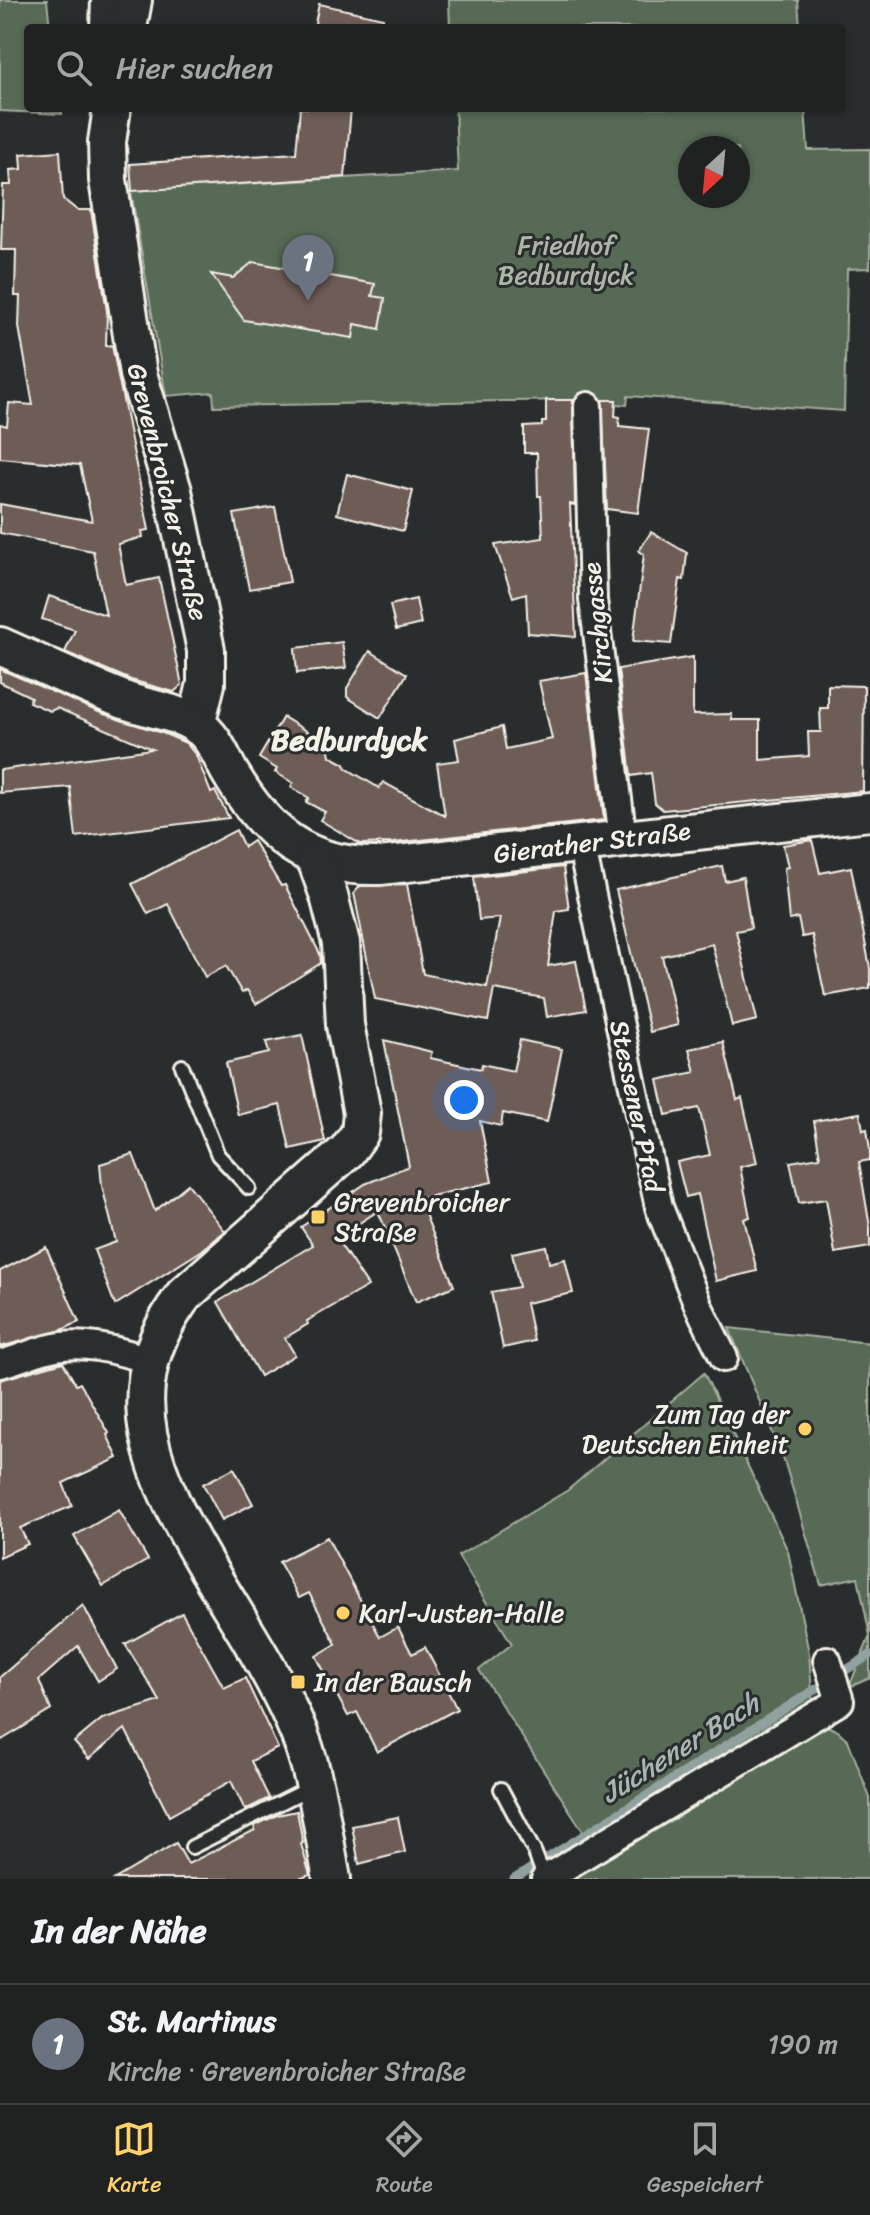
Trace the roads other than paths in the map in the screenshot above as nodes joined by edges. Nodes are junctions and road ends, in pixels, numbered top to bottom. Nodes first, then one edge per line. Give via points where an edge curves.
1 (105, 0) edge
2 (133, 0) edge
3 (104, 24) edge
4 (129, 24) edge
5 (111, 112) edge
6 (588, 406) dead end
7 (0, 646) edge
8 (196, 725) junction
9 (870, 812) edge
10 (623, 839) junction
11 (581, 844) junction
12 (315, 857) junction
13 (182, 1066) dead end
14 (249, 1188) dead end
15 (724, 1358) dead end
16 (151, 1360) junction
17 (0, 1364) edge
18 (827, 1660) dead end
19 (313, 1786) junction
20 (501, 1789) dead end
21 (192, 1847) dead end
22 (544, 1876) edge
23 (332, 1879) edge

1 - 3 street
2 - 4 street
5 - 8 street, Grevenbroicher Straße via 108,180 138,374 173,491 206,650 206,684
6 - 10 street, Kirchgasse via 593,600
7 - 8 street
8 - 12 street via 272,828
9 - 10 street, Gierather Straße
10 - 11 street, Gierather Straße
11 - 12 street, Gierather Straße via 380,866
11 - 15 street, Stessener Pfad via 659,1207
12 - 16 street via 341,943 345,1025 362,1113 360,1133 347,1151 184,1295
13 - 14 lane via 218,1155
16 - 17 street via 74,1345
16 - 19 street via 145,1418 159,1474 294,1720
18 - 22 street via 837,1694
19 - 21 lane
19 - 23 street
20 - 22 lane

